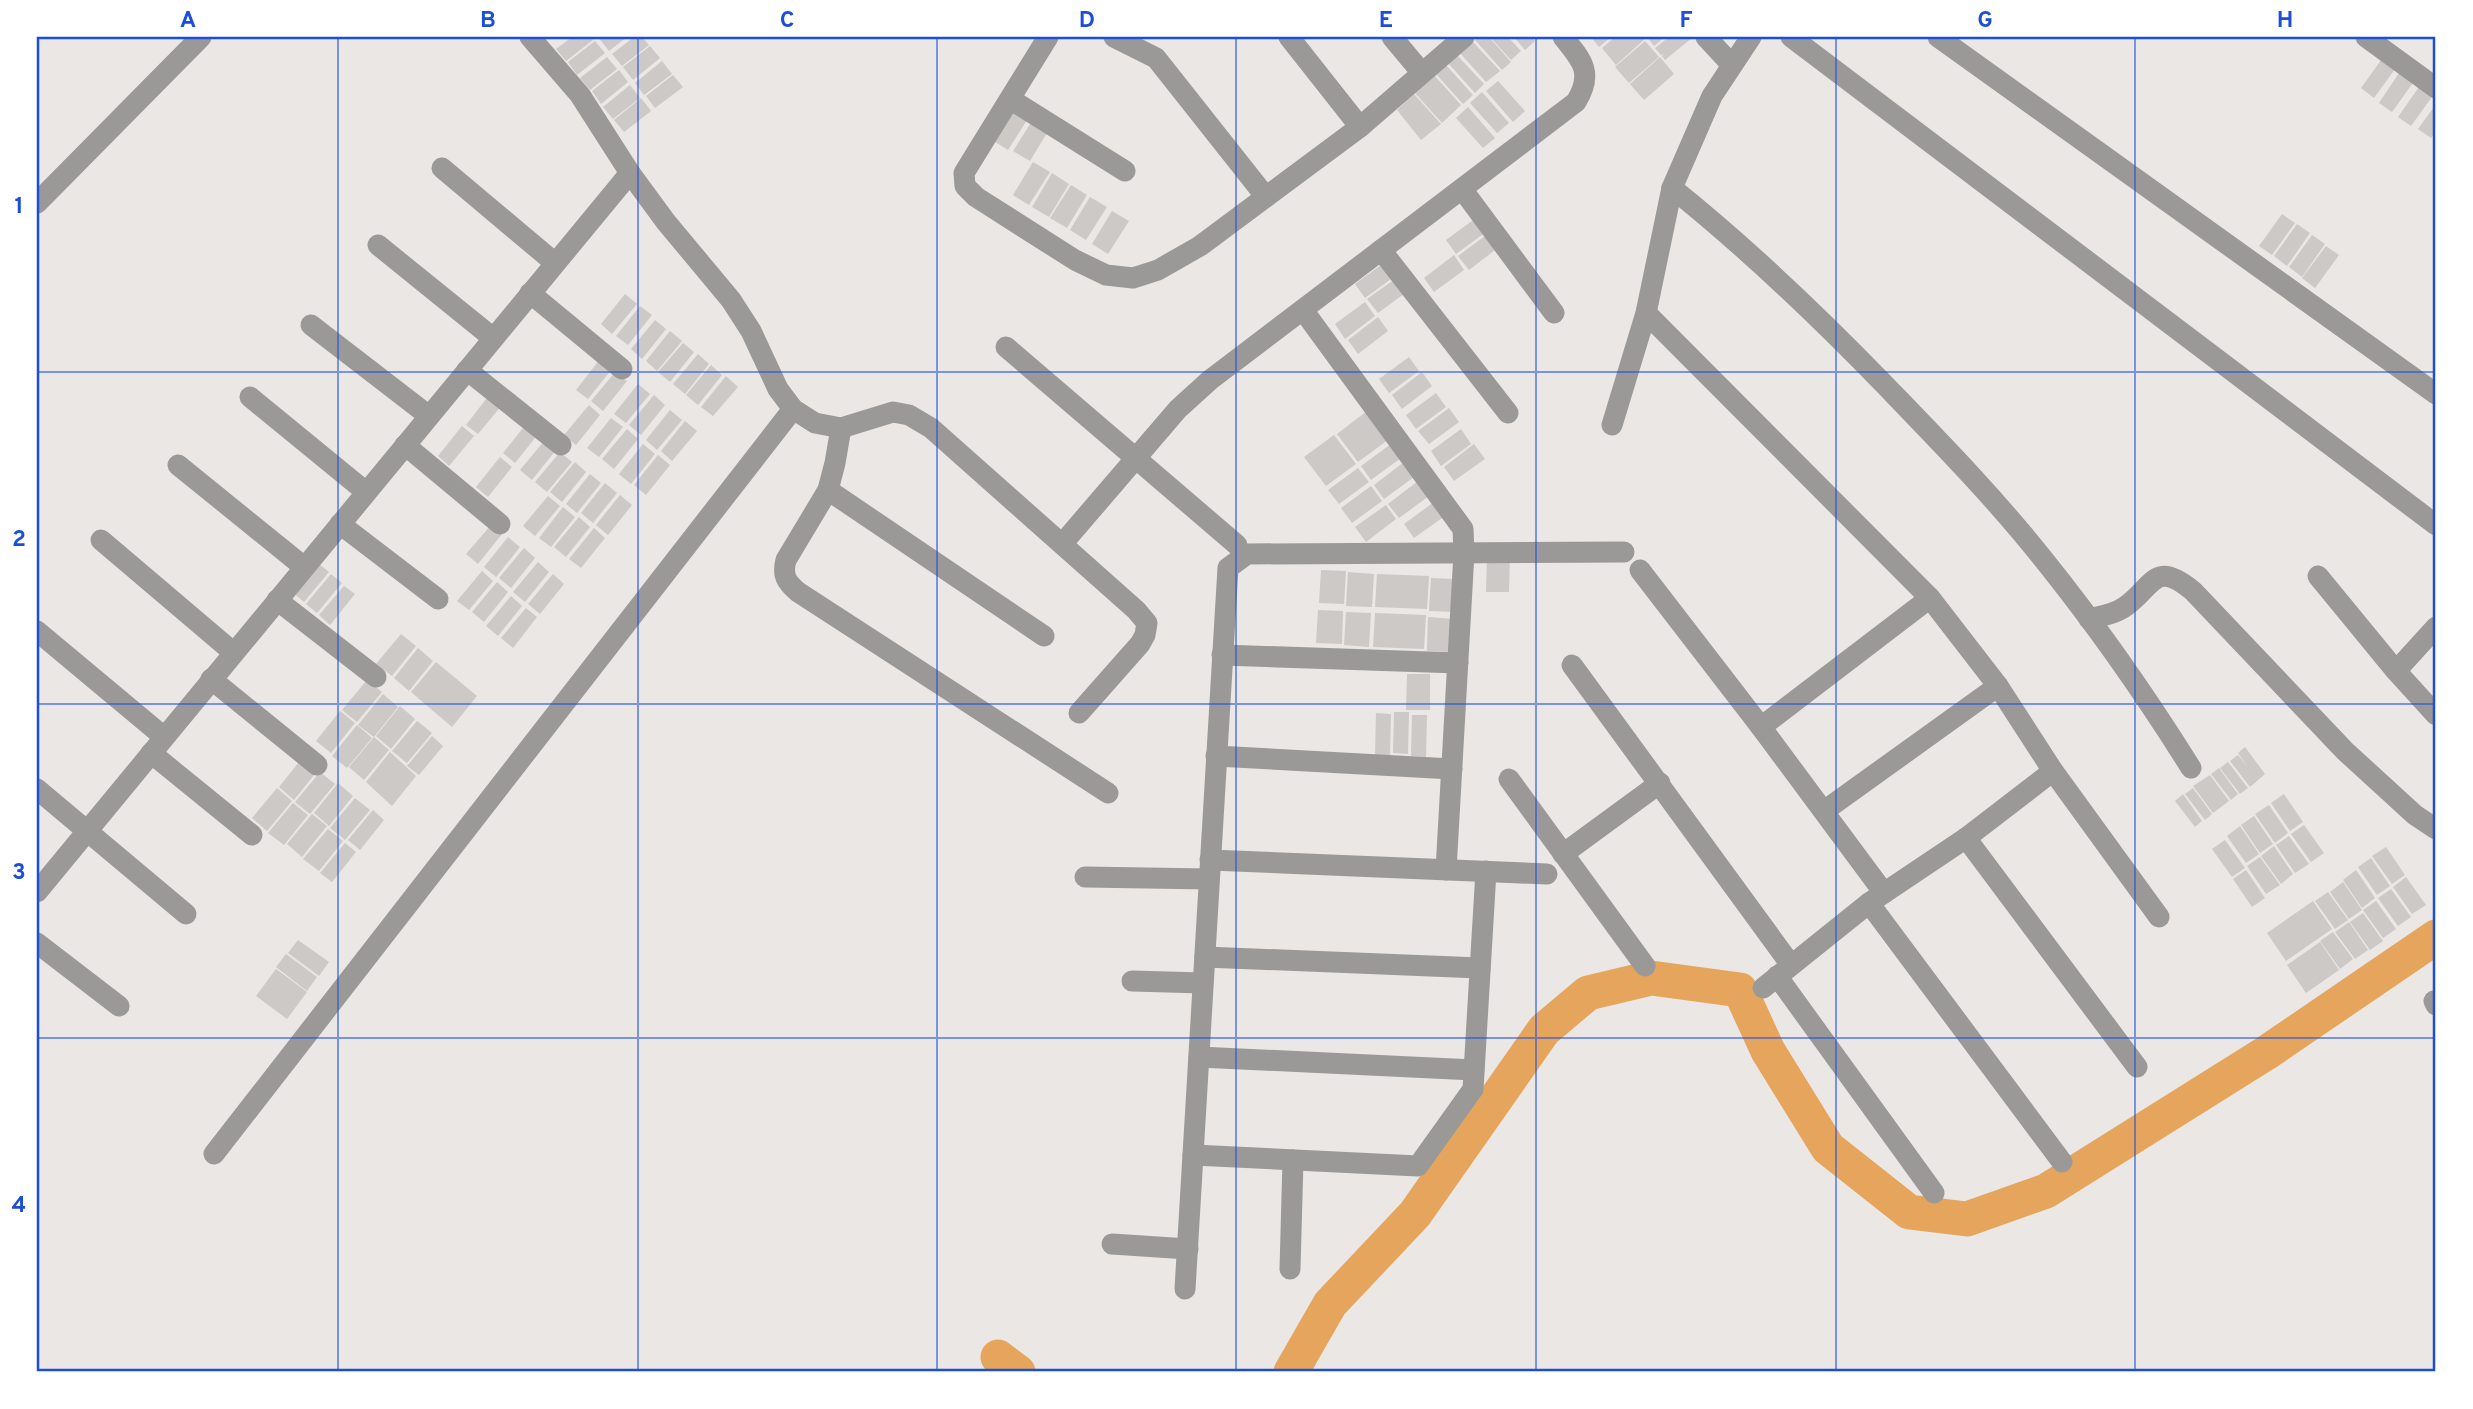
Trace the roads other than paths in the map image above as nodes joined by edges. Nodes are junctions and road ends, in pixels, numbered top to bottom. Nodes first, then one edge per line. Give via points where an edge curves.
1 (201, 37) edge
2 (530, 37) edge
3 (1048, 37) edge
4 (1114, 37) edge
5 (1289, 37) edge
6 (1392, 37) edge
7 (1464, 37) edge
8 (1563, 37) edge
9 (1706, 37) edge
10 (1751, 37) edge
11 (1791, 37) edge
12 (1938, 37) edge
13 (2366, 37) edge
14 (1731, 64) junction
15 (1422, 73) junction
16 (2436, 88) edge
17 (1010, 99) junction
18 (1360, 127) junction
19 (442, 168) dead end
20 (1125, 171) dead end
21 (630, 173) junction
22 (1672, 188) junction
23 (1462, 189) junction
24 (1266, 197) junction
25 (37, 203) edge
26 (378, 245) dead end
27 (1381, 250) junction
28 (555, 262) junction
29 (530, 293) junction
30 (1303, 310) junction
31 (1554, 313) dead end
32 (1646, 313) junction
33 (311, 324) dead end
34 (493, 338) junction
35 (1006, 347) dead end
36 (622, 369) dead end
37 (467, 370) junction
38 (2436, 394) edge
39 (250, 397) dead end
40 (793, 409) junction
41 (1508, 413) dead end
42 (429, 416) junction
43 (1612, 425) dead end
44 (841, 428) junction
45 (405, 445) junction
46 (561, 445) dead end
47 (1134, 457) junction
48 (178, 466) dead end
49 (828, 489) junction
50 (366, 492) junction
51 (340, 524) junction
52 (500, 524) dead end
53 (2436, 525) edge
54 (101, 540) dead end
55 (1063, 543) junction
56 (1237, 545) dead end
57 (1623, 552) dead end
58 (1464, 553) junction
59 (304, 567) junction
60 (1640, 570) dead end
61 (2318, 576) dead end
62 (1930, 598) junction
63 (438, 599) dead end
64 (277, 600) junction
65 (2089, 619) junction
66 (2436, 627) edge
67 (37, 631) edge
68 (1044, 636) dead end
69 (234, 653) junction
70 (1222, 654) junction
71 (1458, 663) junction
72 (1572, 665) dead end
73 (2396, 671) junction
74 (376, 677) dead end
75 (211, 680) junction
76 (1998, 686) junction
77 (1079, 713) dead end
78 (2436, 715) edge
79 (1761, 727) junction
80 (157, 745) junction
81 (1216, 756) junction
82 (317, 765) dead end
83 (2191, 768) dead end
84 (1452, 769) junction
85 (2053, 771) junction
86 (1509, 779) dead end
87 (1660, 783) junction
88 (37, 789) edge
89 (1108, 793) dead end
90 (1824, 811) junction
91 (2436, 829) edge
92 (86, 832) junction
93 (252, 835) dead end
94 (1966, 838) junction
95 (1563, 854) junction
96 (1210, 869) junction
97 (1446, 870) junction
98 (1486, 872) junction
99 (1546, 874) dead end
100 (1085, 877) dead end
101 (37, 892) edge
102 (1877, 898) junction
103 (186, 914) dead end
104 (2159, 917) dead end
105 (37, 943) edge
106 (1205, 957) junction
107 (1645, 966) dead end
108 (1480, 968) junction
109 (1777, 976) junction
110 (1132, 981) dead end
111 (1203, 983) junction
112 (119, 1006) dead end
113 (1199, 1057) junction
114 (2137, 1067) dead end
115 (1474, 1070) junction
116 (214, 1154) dead end
117 (1193, 1155) junction
118 (1293, 1160) junction
119 (2062, 1162) dead end
120 (1934, 1193) dead end
121 (1112, 1244) dead end
122 (1188, 1249) junction
123 (1290, 1269) dead end
124 (1185, 1289) dead end

1 - 25 street
2 - 21 street via 580,95
3 - 17 street
4 - 24 street via 1156,58
5 - 18 street
6 - 15 street
7 - 15 street
8 - 23 street via 1581,59 1586,75 1576,102
9 - 14 street
10 - 14 street
11 - 53 street
12 - 38 street
13 - 16 street
14 - 22 street
15 - 18 street
17 - 20 street
17 - 24 street via 964,173 965,186 1075,260 1106,275 1133,278 1158,270 1200,246
18 - 24 street
19 - 28 street
21 - 28 street
21 - 40 street via 731,300
22 - 32 street
22 - 65 street via 1812,310 1919,419 2043,558
23 - 27 street
23 - 31 street
26 - 34 street
27 - 30 street
27 - 41 street
28 - 29 street
29 - 34 street
29 - 36 street
30 - 47 street via 1202,387
30 - 58 street via 1463,529
32 - 43 street
32 - 62 street
33 - 42 street
34 - 37 street
35 - 47 street
37 - 42 street
37 - 46 street
39 - 50 street
40 - 44 street via 815,424
40 - 116 street
42 - 45 street
44 - 49 street
44 - 55 street via 893,412 909,415 931,428
45 - 50 street
45 - 52 street
47 - 55 street
47 - 56 street
48 - 59 street
49 - 68 street
49 - 89 street via 786,560 783,572 788,583
50 - 51 street
51 - 59 street
51 - 63 street
54 - 69 street
55 - 77 street via 1147,623 1140,644
57 - 58 street
58 - 70 street via 1247,554 1228,568
58 - 71 street
59 - 64 street
60 - 79 street
61 - 73 street
62 - 76 street
62 - 79 street
64 - 69 street
64 - 74 street
65 - 83 street via 2147,697
65 - 91 street via 2125,607 2157,578 2178,579 2345,751
66 - 73 street
67 - 80 street
69 - 75 street
70 - 71 street
70 - 81 street
71 - 84 street
72 - 87 street
73 - 78 street
75 - 80 street
75 - 82 street
76 - 85 street
76 - 90 street
79 - 90 street
80 - 92 street
80 - 93 street
81 - 84 street
81 - 96 street
84 - 97 street
85 - 94 street
85 - 104 street
86 - 95 street
87 - 95 street
87 - 109 street
88 - 92 street
90 - 102 street
92 - 101 street
92 - 103 street
94 - 102 street
94 - 114 street
95 - 107 street
96 - 97 street
96 - 100 street
96 - 106 street
97 - 98 street
98 - 99 street
98 - 108 street
102 - 109 street
102 - 119 street
105 - 112 street
106 - 108 street
106 - 111 street
108 - 115 street
109 - 120 street
110 - 111 street
111 - 113 street
113 - 115 street
113 - 117 street
115 - 118 street via 1473,1089 1418,1166
117 - 118 street
117 - 122 street
118 - 123 street
121 - 122 street
122 - 124 street

